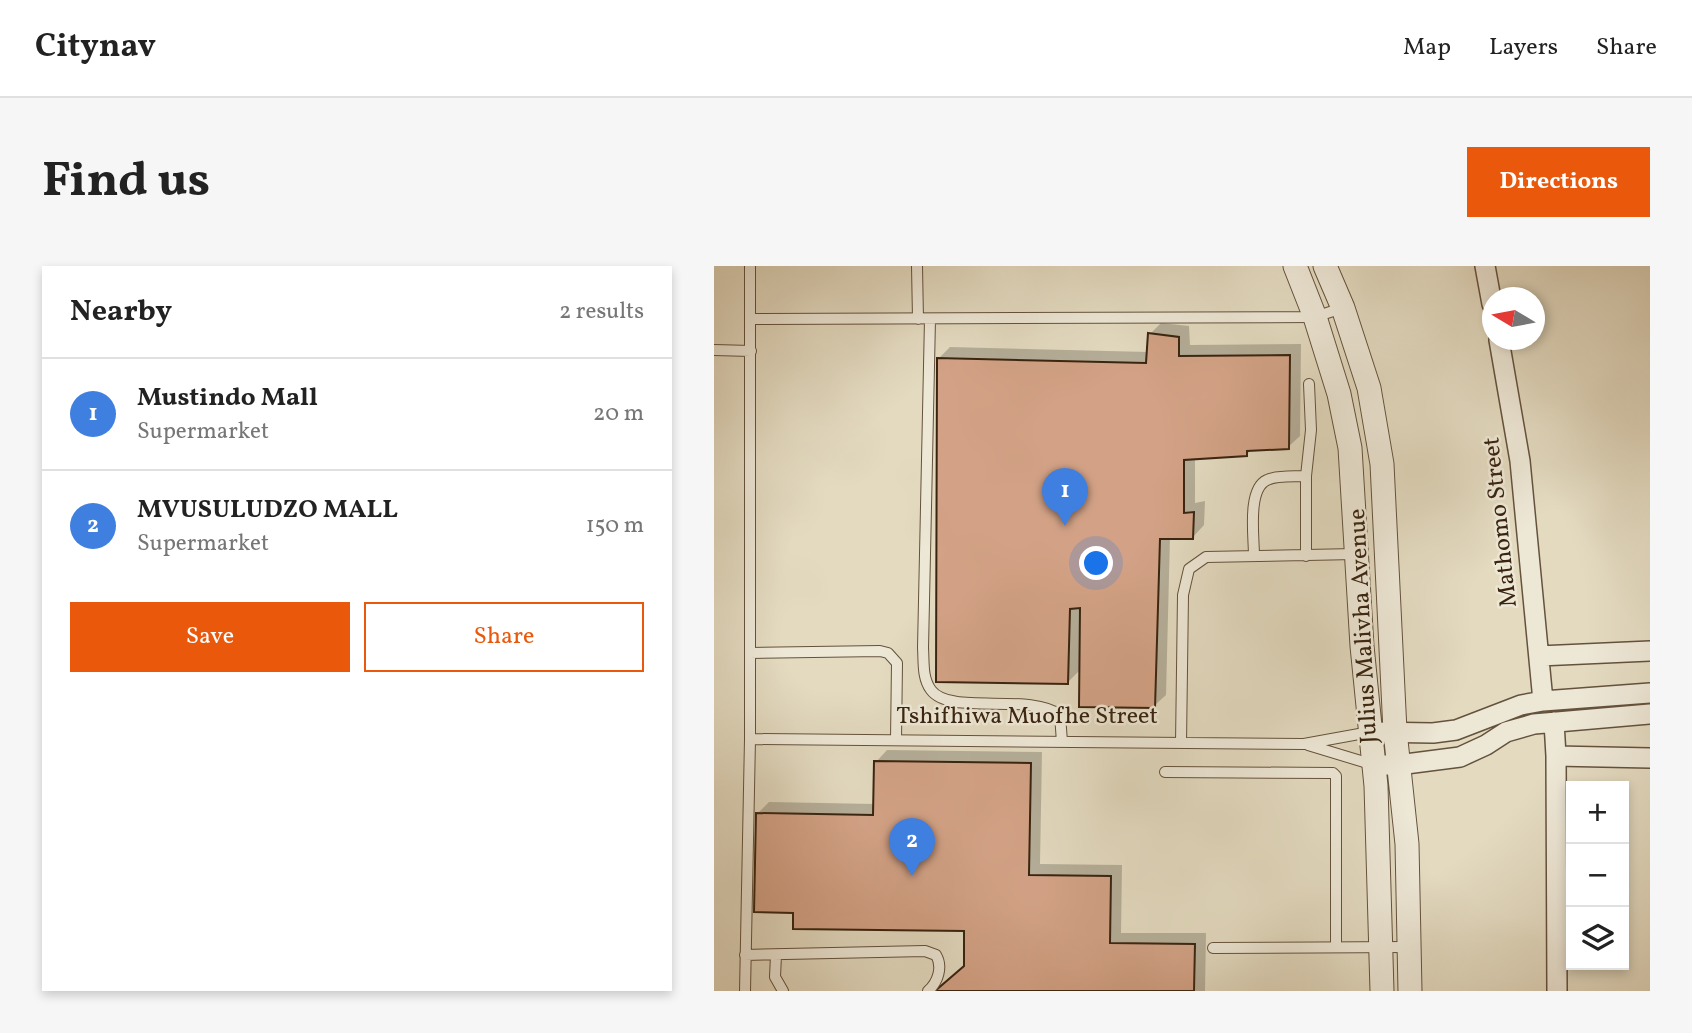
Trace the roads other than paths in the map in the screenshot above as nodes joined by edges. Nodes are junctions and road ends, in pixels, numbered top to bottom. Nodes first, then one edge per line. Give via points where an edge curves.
1 (750, 266) edge
2 (917, 266) edge
3 (1295, 266) edge
4 (1325, 266) edge
5 (1485, 266) edge
6 (1489, 287) edge
7 (1343, 308) junction
8 (1315, 317) junction
9 (750, 319) junction
10 (918, 319) junction
11 (930, 319) junction
12 (714, 350) edge
13 (1501, 350) edge
14 (751, 351) junction
15 (1309, 384) dead end
16 (1306, 476) junction
17 (1355, 554) junction
18 (1254, 555) junction
19 (1306, 556) junction
20 (1650, 651) edge
21 (750, 653) junction
22 (1539, 656) junction
23 (1650, 693) edge
24 (1542, 701) junction
25 (1650, 714) edge
26 (1553, 722) junction
27 (1395, 731) junction
28 (1370, 732) junction
29 (750, 739) junction
30 (896, 740) junction
31 (1062, 742) junction
32 (1181, 743) junction
33 (1304, 744) junction
34 (1556, 757) junction
35 (1650, 758) edge
36 (1374, 765) junction
37 (1398, 765) junction
38 (1164, 772) dead end
39 (1381, 946) junction
40 (1336, 947) junction
41 (1409, 947) junction
42 (1213, 948) dead end
43 (745, 955) junction
44 (776, 955) junction
45 (745, 991) edge
46 (783, 991) edge
47 (928, 991) edge
48 (1382, 991) edge
49 (1410, 991) edge
50 (1556, 991) edge

1 - 9 lane
2 - 10 lane
3 - 8 street, Julius Malivha Avenue
4 - 7 street, Julius Malivha Avenue
5 - 6 street
7 - 8 lane
7 - 27 street, Julius Malivha Avenue via 1369,388 1382,464
8 - 11 lane
8 - 17 street, Julius Malivha Avenue via 1350,448
9 - 10 lane
9 - 14 lane
10 - 11 lane
11 - 31 lane via 923,648 929,688 953,702 1046,707 1060,715
12 - 14 lane
13 - 22 street, Mathomo Street via 1520,461
14 - 21 lane
15 - 16 lane
16 - 18 lane via 1268,479 1259,485 1254,497
16 - 19 lane
17 - 19 lane
17 - 28 street, Julius Malivha Avenue
18 - 19 lane
18 - 32 lane via 1206,557 1189,569 1183,595
20 - 22 street
21 - 29 lane
21 - 30 lane via 888,653 897,663
22 - 24 street, Mathomo Street
23 - 24 street, Tshifhiwa Muofhe Street
24 - 27 street, Tshifhiwa Muofhe Street via 1456,730
25 - 26 street, Tshifhiwa Muofhe Street
26 - 34 street
26 - 37 street, Tshifhiwa Muofhe Street via 1506,732 1460,757
27 - 28 street, Tshifhiwa Muofhe Street
27 - 37 street, Julius Malivha Avenue
28 - 33 lane, Tshifhiwa Muofhe Street
28 - 36 street, Julius Malivha Avenue
29 - 30 lane, Tshifhiwa Muofhe Street
29 - 43 lane
30 - 31 lane, Tshifhiwa Muofhe Street
31 - 32 lane, Tshifhiwa Muofhe Street
32 - 33 lane, Tshifhiwa Muofhe Street
33 - 36 lane, Tshifhiwa Muofhe Street
34 - 35 street
34 - 50 street
36 - 37 street, Tshifhiwa Muofhe Street
36 - 39 street, Julius Malivha Avenue
37 - 41 street, Julius Malivha Avenue via 1407,844
38 - 40 lane via 1334,773
39 - 40 lane
39 - 41 lane
39 - 48 street, Julius Malivha Avenue
40 - 42 lane
41 - 49 street, Julius Malivha Avenue
43 - 44 lane
43 - 45 lane
44 - 46 lane via 775,977
44 - 47 lane via 925,951 939,961 937,981

